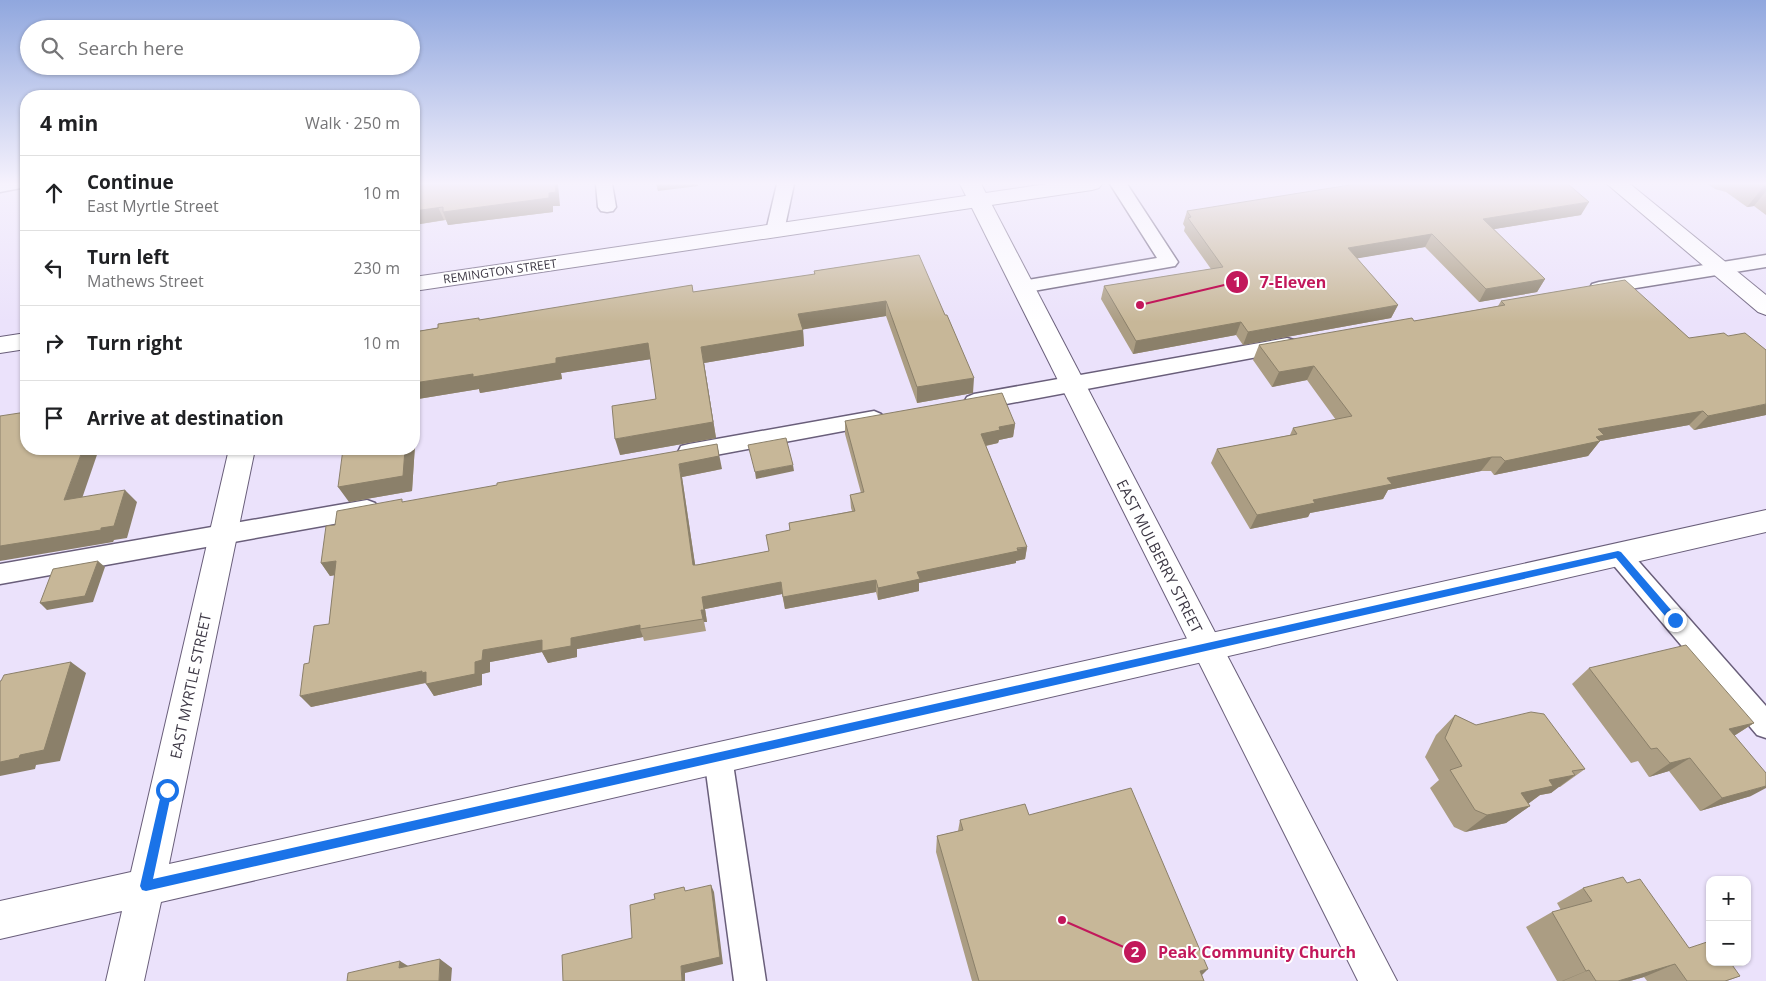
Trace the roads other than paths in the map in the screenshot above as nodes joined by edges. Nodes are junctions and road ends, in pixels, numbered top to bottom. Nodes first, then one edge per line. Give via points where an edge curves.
1 (781, 230) edge
2 (993, 230) edge
3 (1148, 230) edge
4 (1672, 230) edge
5 (775, 231) joint
6 (1766, 261) edge
7 (1720, 270) junction
8 (420, 283) edge
9 (1022, 287) junction
10 (1577, 292) edge
11 (1766, 307) edge
12 (20, 342) edge
13 (1305, 342) edge
14 (0, 345) edge
15 (1072, 384) junction
16 (954, 406) edge
17 (894, 416) edge
18 (241, 455) edge
19 (669, 456) edge
20 (384, 506) edge
21 (1766, 521) edge
22 (224, 534) junction
23 (1618, 554) junction
24 (0, 574) edge
25 (1207, 647) junction
26 (1766, 726) edge
27 (718, 757) junction
28 (146, 886) junction
29 (0, 920) edge
30 (125, 981) edge
31 (750, 981) edge
32 (1378, 981) edge

1 - 5 main road, REMINGTON STREET
2 - 9 main road, EAST MULBERRY STREET
3 - 9 lane via 1169,262
4 - 7 main road
5 - 8 main road, REMINGTON STREET
6 - 7 lane
7 - 10 lane
7 - 11 main road
9 - 15 main road, EAST MULBERRY STREET
12 - 14 main road
13 - 15 lane
15 - 16 lane
15 - 25 main road, EAST MULBERRY STREET
17 - 19 lane
18 - 22 main road, EAST MYRTLE STREET
20 - 22 lane
21 - 23 main road
22 - 24 lane
22 - 28 main road, EAST MYRTLE STREET
23 - 25 main road
23 - 26 lane
25 - 27 main road
25 - 32 main road, EAST MULBERRY STREET
27 - 28 main road
27 - 31 lane
28 - 29 main road
28 - 30 main road, EAST MYRTLE STREET

